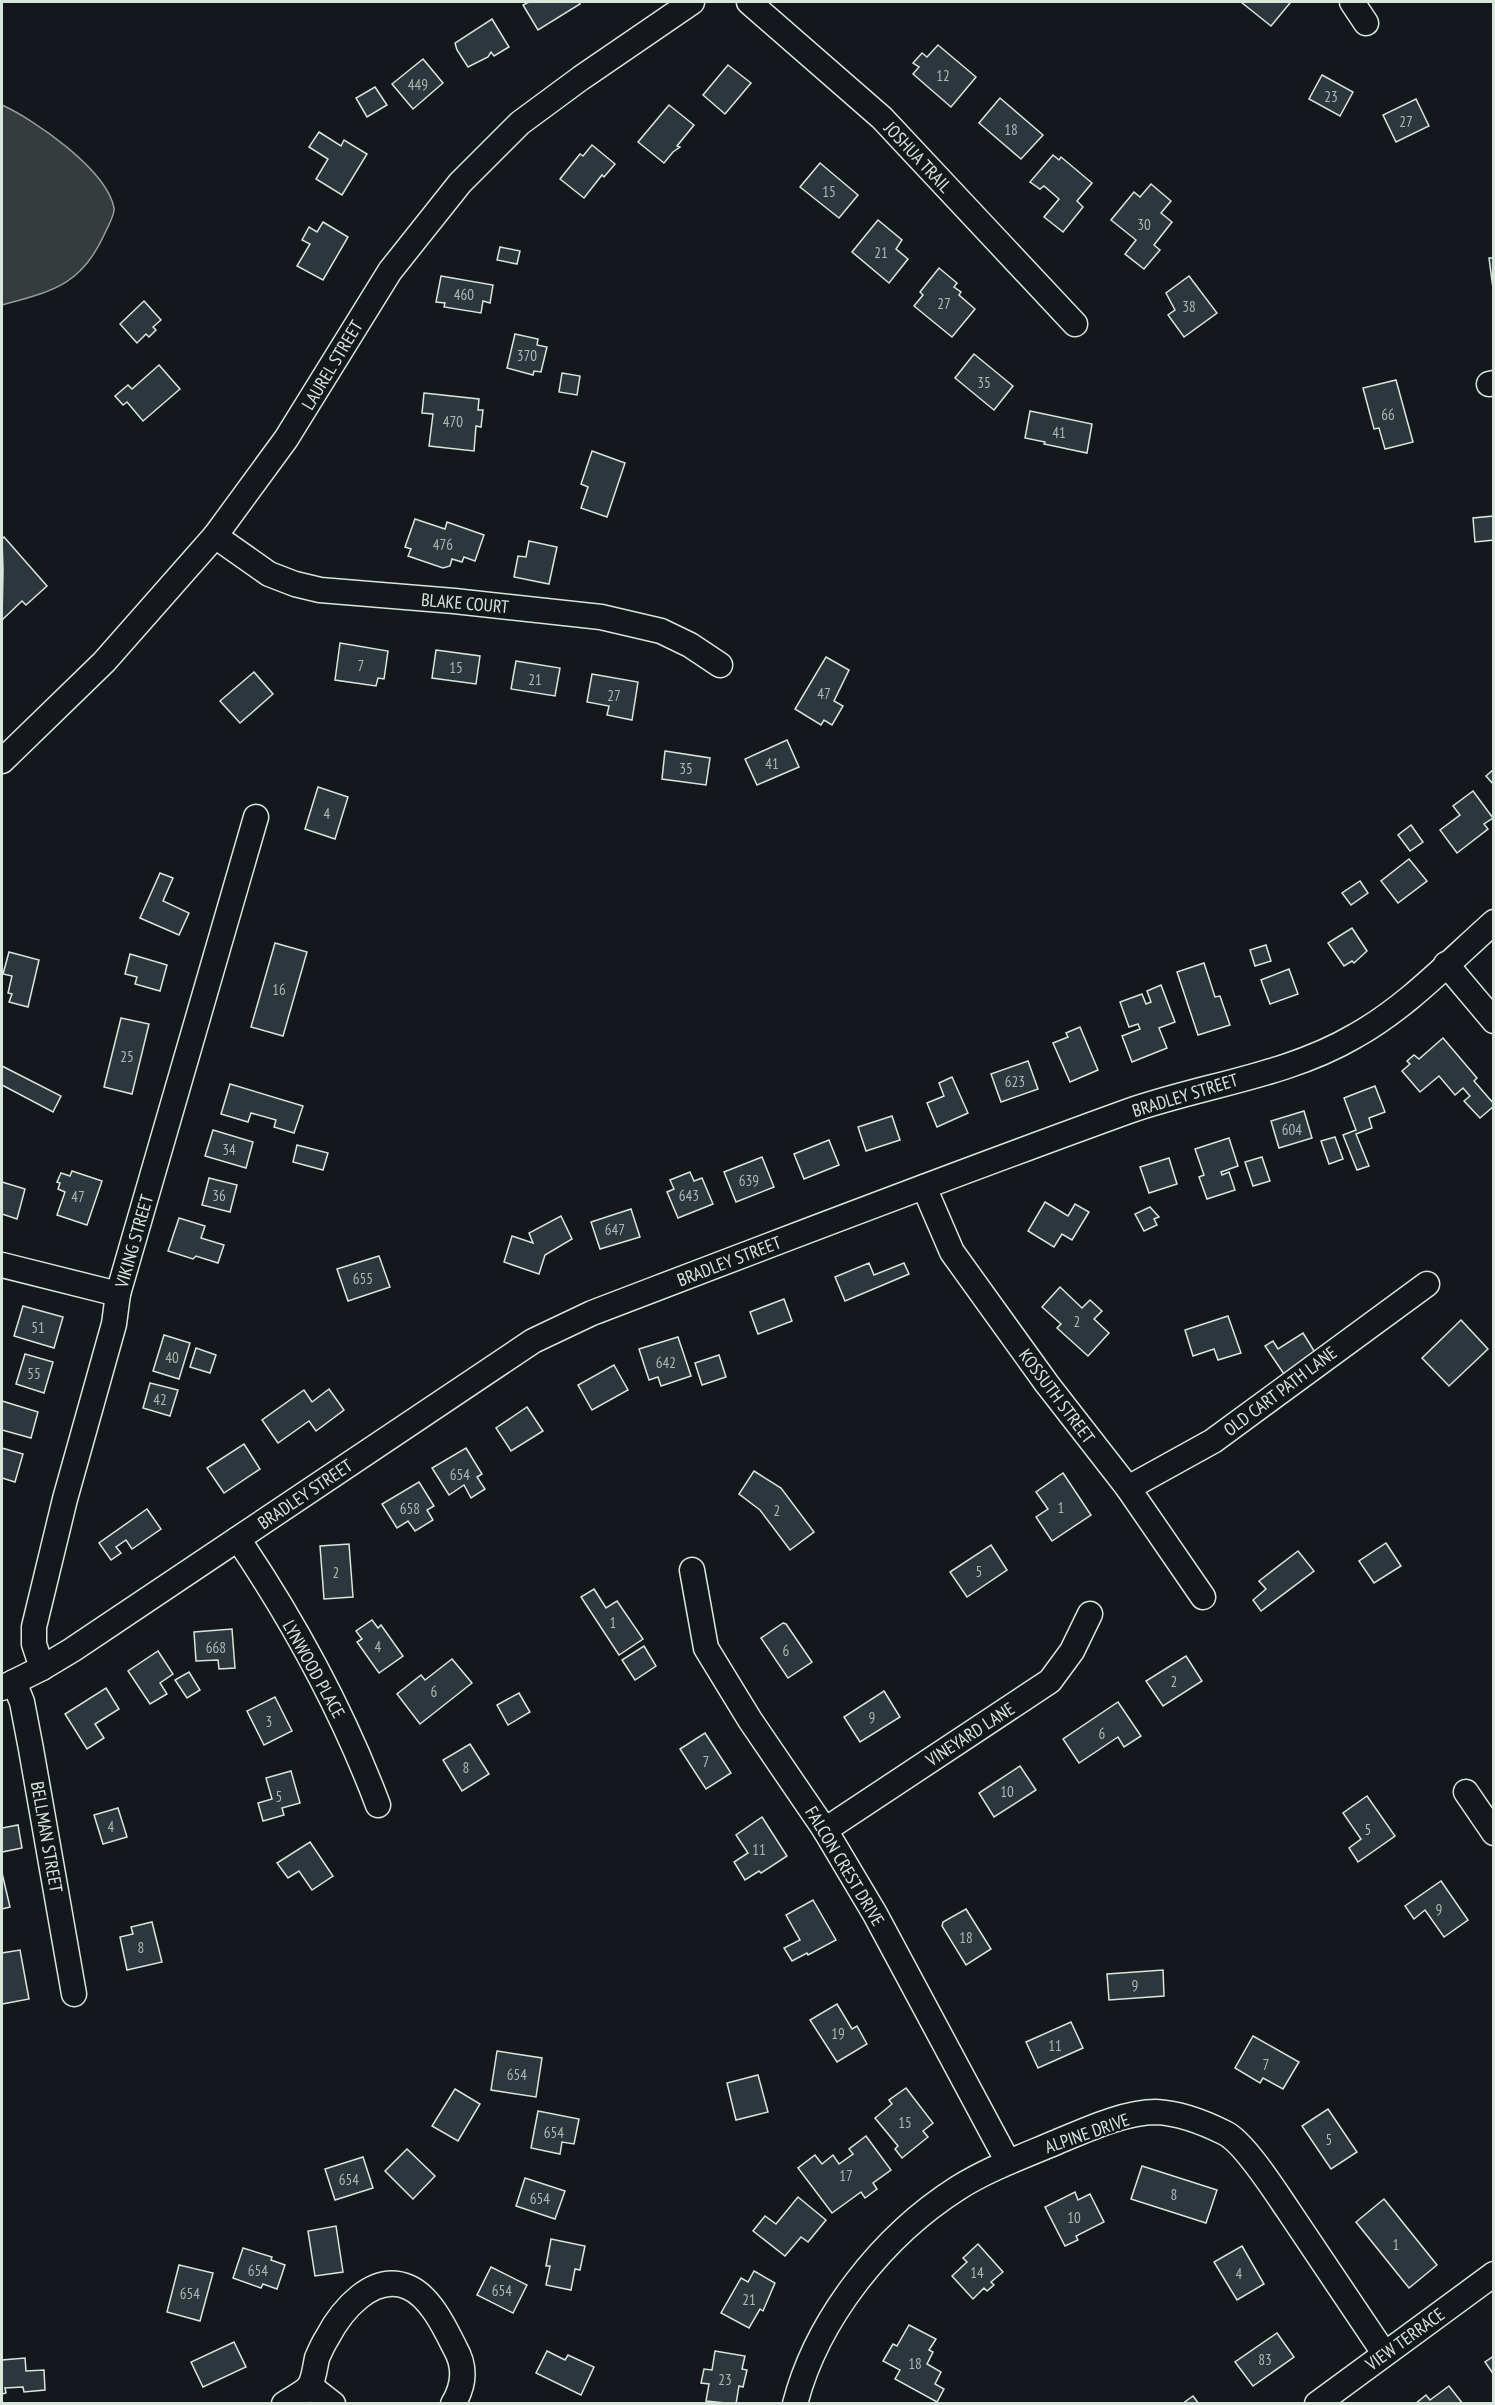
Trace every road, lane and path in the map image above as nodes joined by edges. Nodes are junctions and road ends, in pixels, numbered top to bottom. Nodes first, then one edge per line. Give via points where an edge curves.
1 (692, 2) edge
2 (750, 2) edge
3 (1352, 2) edge
4 (1366, 23) dead end
5 (1075, 324) dead end
6 (215, 536) junction
7 (720, 664) dead end
8 (2, 761) edge
9 (256, 817) dead end
10 (1494, 922) edge
11 (1446, 964) junction
12 (1494, 1021) edge
13 (924, 1187) junction
14 (2, 1264) edge
15 (1427, 1284) dead end
16 (118, 1294) junction
17 (1128, 1488) junction
18 (238, 1539) junction
19 (692, 1569) dead end
20 (1203, 1597) dead end
21 (1090, 1614) dead end
22 (42, 1668) junction
23 (8, 1685) edge
24 (1466, 1792) dead end
25 (378, 1805) dead end
26 (825, 1830) junction
27 (1494, 1833) edge
28 (74, 1994) dead end
29 (1008, 2162) junction
30 (1494, 2274) edge
31 (1384, 2353) junction
32 (309, 2386) junction
33 (284, 2403) edge
34 (333, 2403) edge
35 (453, 2403) edge
36 (795, 2403) edge
37 (1317, 2403) edge

1 - 6 street, LAUREL STREET via 533,113 460,183 390,272 286,439
2 - 5 street, JOSHUA TRAIL via 882,118
3 - 4 street
6 - 7 street, BLAKE COURT via 269,574 295,584 320,590 601,617 661,631
6 - 8 street, LAUREL STREET via 104,662
9 - 16 street, VIKING STREET
10 - 11 street, BRADLEY STREET
11 - 12 street
11 - 13 street, BRADLEY STREET via 1383,1017 1322,1052 1138,1108
13 - 17 street, KOSSUTH STREET via 952,1252
13 - 18 street, BRADLEY STREET via 592,1313 533,1341
14 - 16 street
15 - 17 street, OLD CART PATH LANE via 1213,1441
16 - 22 street, VIKING STREET via 114,1324 34,1627 34,1644
17 - 20 street, KOSSUTH STREET
18 - 22 street, BRADLEY STREET
18 - 25 street, LYNWOOD PLACE via 332,1699
19 - 26 street, FALCON CREST DRIVE via 706,1648
21 - 26 street, VINEYARD LANE via 1072,1651 1050,1681
22 - 23 street, BRADLEY STREET
23 - 28 street, BELLMAN STREET via 22,1702
24 - 27 street
26 - 29 street, FALCON CREST DRIVE via 900,1958
29 - 31 street, ALPINE DRIVE via 1099,2125 1156,2112 1196,2120 1228,2134 1262,2173
29 - 36 street, ALPINE DRIVE via 958,2188 912,2223 860,2275 828,2321 801,2379
30 - 31 street, VIEW TERRACE
31 - 37 street, VIEW TERRACE
32 - 33 street
32 - 34 street
32 - 35 street via 318,2356 343,2312 375,2286 393,2284 409,2287 425,2300 458,2352 464,2374

